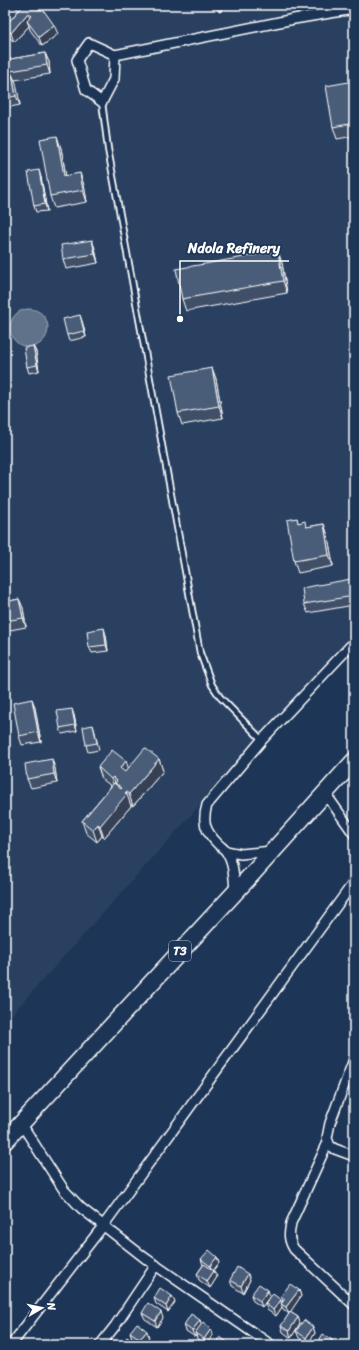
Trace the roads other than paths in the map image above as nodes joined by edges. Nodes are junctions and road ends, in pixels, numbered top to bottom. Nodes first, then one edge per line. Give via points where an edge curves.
1 (354, 10) edge
2 (115, 55) junction
3 (102, 102) junction
4 (354, 642) edge
5 (262, 740) junction
6 (354, 761) edge
7 (326, 793) junction
8 (354, 834) edge
9 (226, 851) junction
10 (272, 851) junction
11 (354, 882) edge
12 (235, 892) junction
13 (354, 1059) edge
14 (21, 1123) junction
15 (5, 1141) edge
16 (328, 1142) junction
17 (354, 1156) edge
18 (104, 1226) junction
19 (156, 1265) junction
20 (354, 1305) edge
21 (11, 1345) edge
22 (101, 1345) edge
23 (271, 1345) edge

1 - 2 street via 294,19
2 - 3 street via 114,80
2 - 3 street via 89,43 77,60 86,90
3 - 5 lane via 115,187 200,653 212,685 220,697
4 - 5 street
5 - 9 street via 207,805 205,826 209,834
6 - 7 highway, T3
7 - 8 street
7 - 10 highway, T3
9 - 10 street via 242,854
9 - 12 street via 233,872
10 - 12 highway, T3
11 - 18 street
12 - 14 highway, T3
13 - 16 street via 330,1123
14 - 15 highway, T3
14 - 18 street via 64,1190 81,1208
16 - 17 street via 335,1149
16 - 20 street via 291,1223 290,1242 294,1249
18 - 19 street
18 - 21 street
19 - 22 street
19 - 23 street

